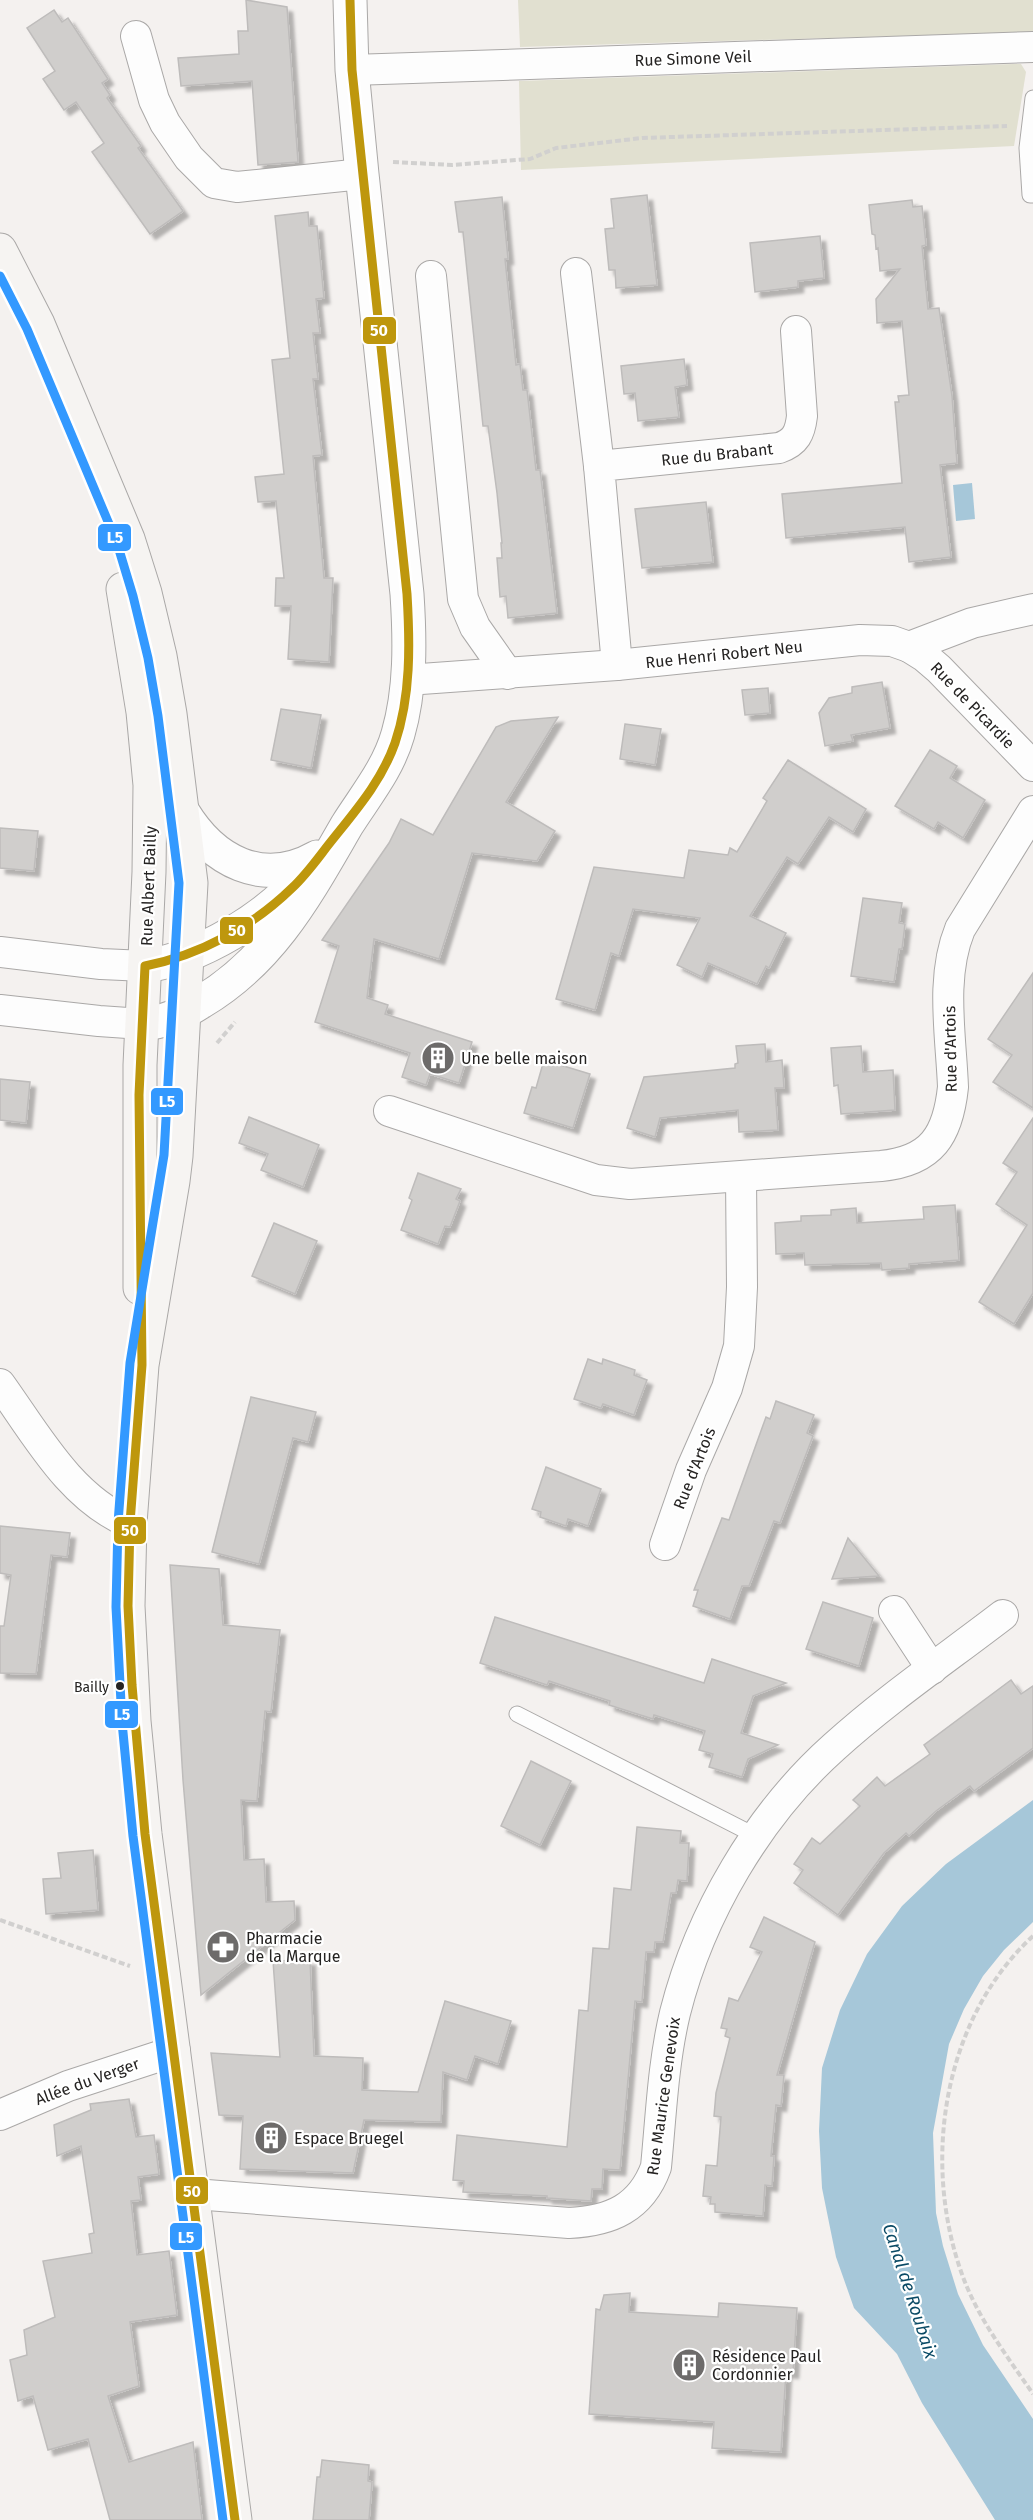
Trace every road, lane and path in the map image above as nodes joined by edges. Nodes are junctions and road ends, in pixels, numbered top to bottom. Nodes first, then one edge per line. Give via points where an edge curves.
1 (350, 0) edge
2 (136, 36) dead end
3 (1033, 47) edge
4 (352, 70) junction
5 (1033, 98) edge
6 (1029, 126) junction
7 (374, 168) junction
8 (1033, 195) edge
9 (0, 250) edge
10 (576, 273) dead end
11 (431, 276) dead end
12 (796, 330) dead end
13 (90, 448) junction
14 (599, 466) junction
15 (1033, 609) edge
16 (909, 647) junction
17 (617, 665) junction
18 (508, 674) junction
19 (407, 680) junction
20 (1033, 766) edge
21 (1033, 811) edge
22 (183, 812) junction
23 (349, 823) junction
24 (317, 857) junction
25 (0, 952) edge
26 (188, 953) junction
27 (145, 966) junction
28 (0, 1010) edge
29 (184, 1011) junction
30 (142, 1024) junction
31 (389, 1111) dead end
32 (741, 1177) junction
33 (142, 1365) junction
34 (0, 1384) edge
35 (130, 1523) junction
36 (665, 1545) dead end
37 (894, 1611) dead end
38 (1003, 1616) dead end
39 (932, 1669) junction
40 (517, 1714) dead end
41 (758, 1837) junction
42 (0, 1920) edge
43 (1033, 1936) edge
44 (164, 1972) junction
45 (175, 2051) junction
46 (0, 2115) edge
47 (194, 2194) junction
48 (1033, 2394) edge
49 (235, 2520) edge

1 - 4 street
2 - 7 street via 154,100 165,123 189,158 214,183 237,187
3 - 4 street, Rue Simone Veil
4 - 7 street
5 - 6 lane
6 - 7 path via 642,138 556,148 530,159
6 - 8 lane via 1027,148
7 - 19 street via 407,594
9 - 13 main road, Rue Albert Bailly via 38,324
10 - 14 street
11 - 18 street via 463,599 475,627
12 - 14 street, Rue du Brabant via 802,416 800,429 790,445
13 - 22 main road, Rue Albert Bailly via 146,593 166,687
13 - 27 main road, Rue Albert Bailly via 131,630 144,722 150,812
14 - 17 street
15 - 16 street via 972,623
16 - 17 street, Rue Henri Robert Neu via 874,639
16 - 20 street, Rue de Picardie via 939,669
17 - 18 street, Rue Henri Robert Neu
18 - 19 street, Rue Henri Robert Neu
19 - 23 street via 394,746
21 - 32 street, Rue d'Artois via 960,928 954,944 948,974 952,1096 946,1122 930,1147 903,1164
22 - 24 street via 202,840 237,863 276,870 305,864
22 - 26 main road, Rue Albert Bailly via 191,883
23 - 24 street
23 - 29 street via 302,902 266,950 232,983
24 - 26 street via 276,901 236,930
25 - 27 street
26 - 27 street
26 - 29 main road, Rue Albert Bailly
27 - 30 main road, Rue Albert Bailly
28 - 30 street
29 - 30 street via 162,1021
29 - 33 main road, Rue Albert Bailly via 173,1181
30 - 33 main road, Rue Albert Bailly via 139,1169
31 - 32 street, Rue d'Artois via 596,1180 630,1184
32 - 36 street, Rue d'Artois via 739,1346 727,1388
33 - 35 main road, Rue Albert Bailly
34 - 35 street via 71,1480 99,1506
35 - 44 main road, Rue Albert Bailly via 128,1606 133,1709
37 - 39 street
38 - 39 street, Rue Maurice Genevoix
39 - 41 street, Rue Maurice Genevoix via 835,1746 792,1791
40 - 41 lane
41 - 47 street, Rue Maurice Genevoix via 719,1900 693,1956 670,2037 656,2167 640,2197 624,2209 590,2222 569,2223
42 - 44 path via 123,1965
43 - 48 path via 996,1977 966,2032 949,2088 944,2175 954,2251 964,2279 988,2328
44 - 45 main road, Rue Albert Bailly
45 - 46 street, Allée du Verger via 68,2086
45 - 47 main road, Rue Albert Bailly
47 - 49 main road, Rue Albert Bailly

